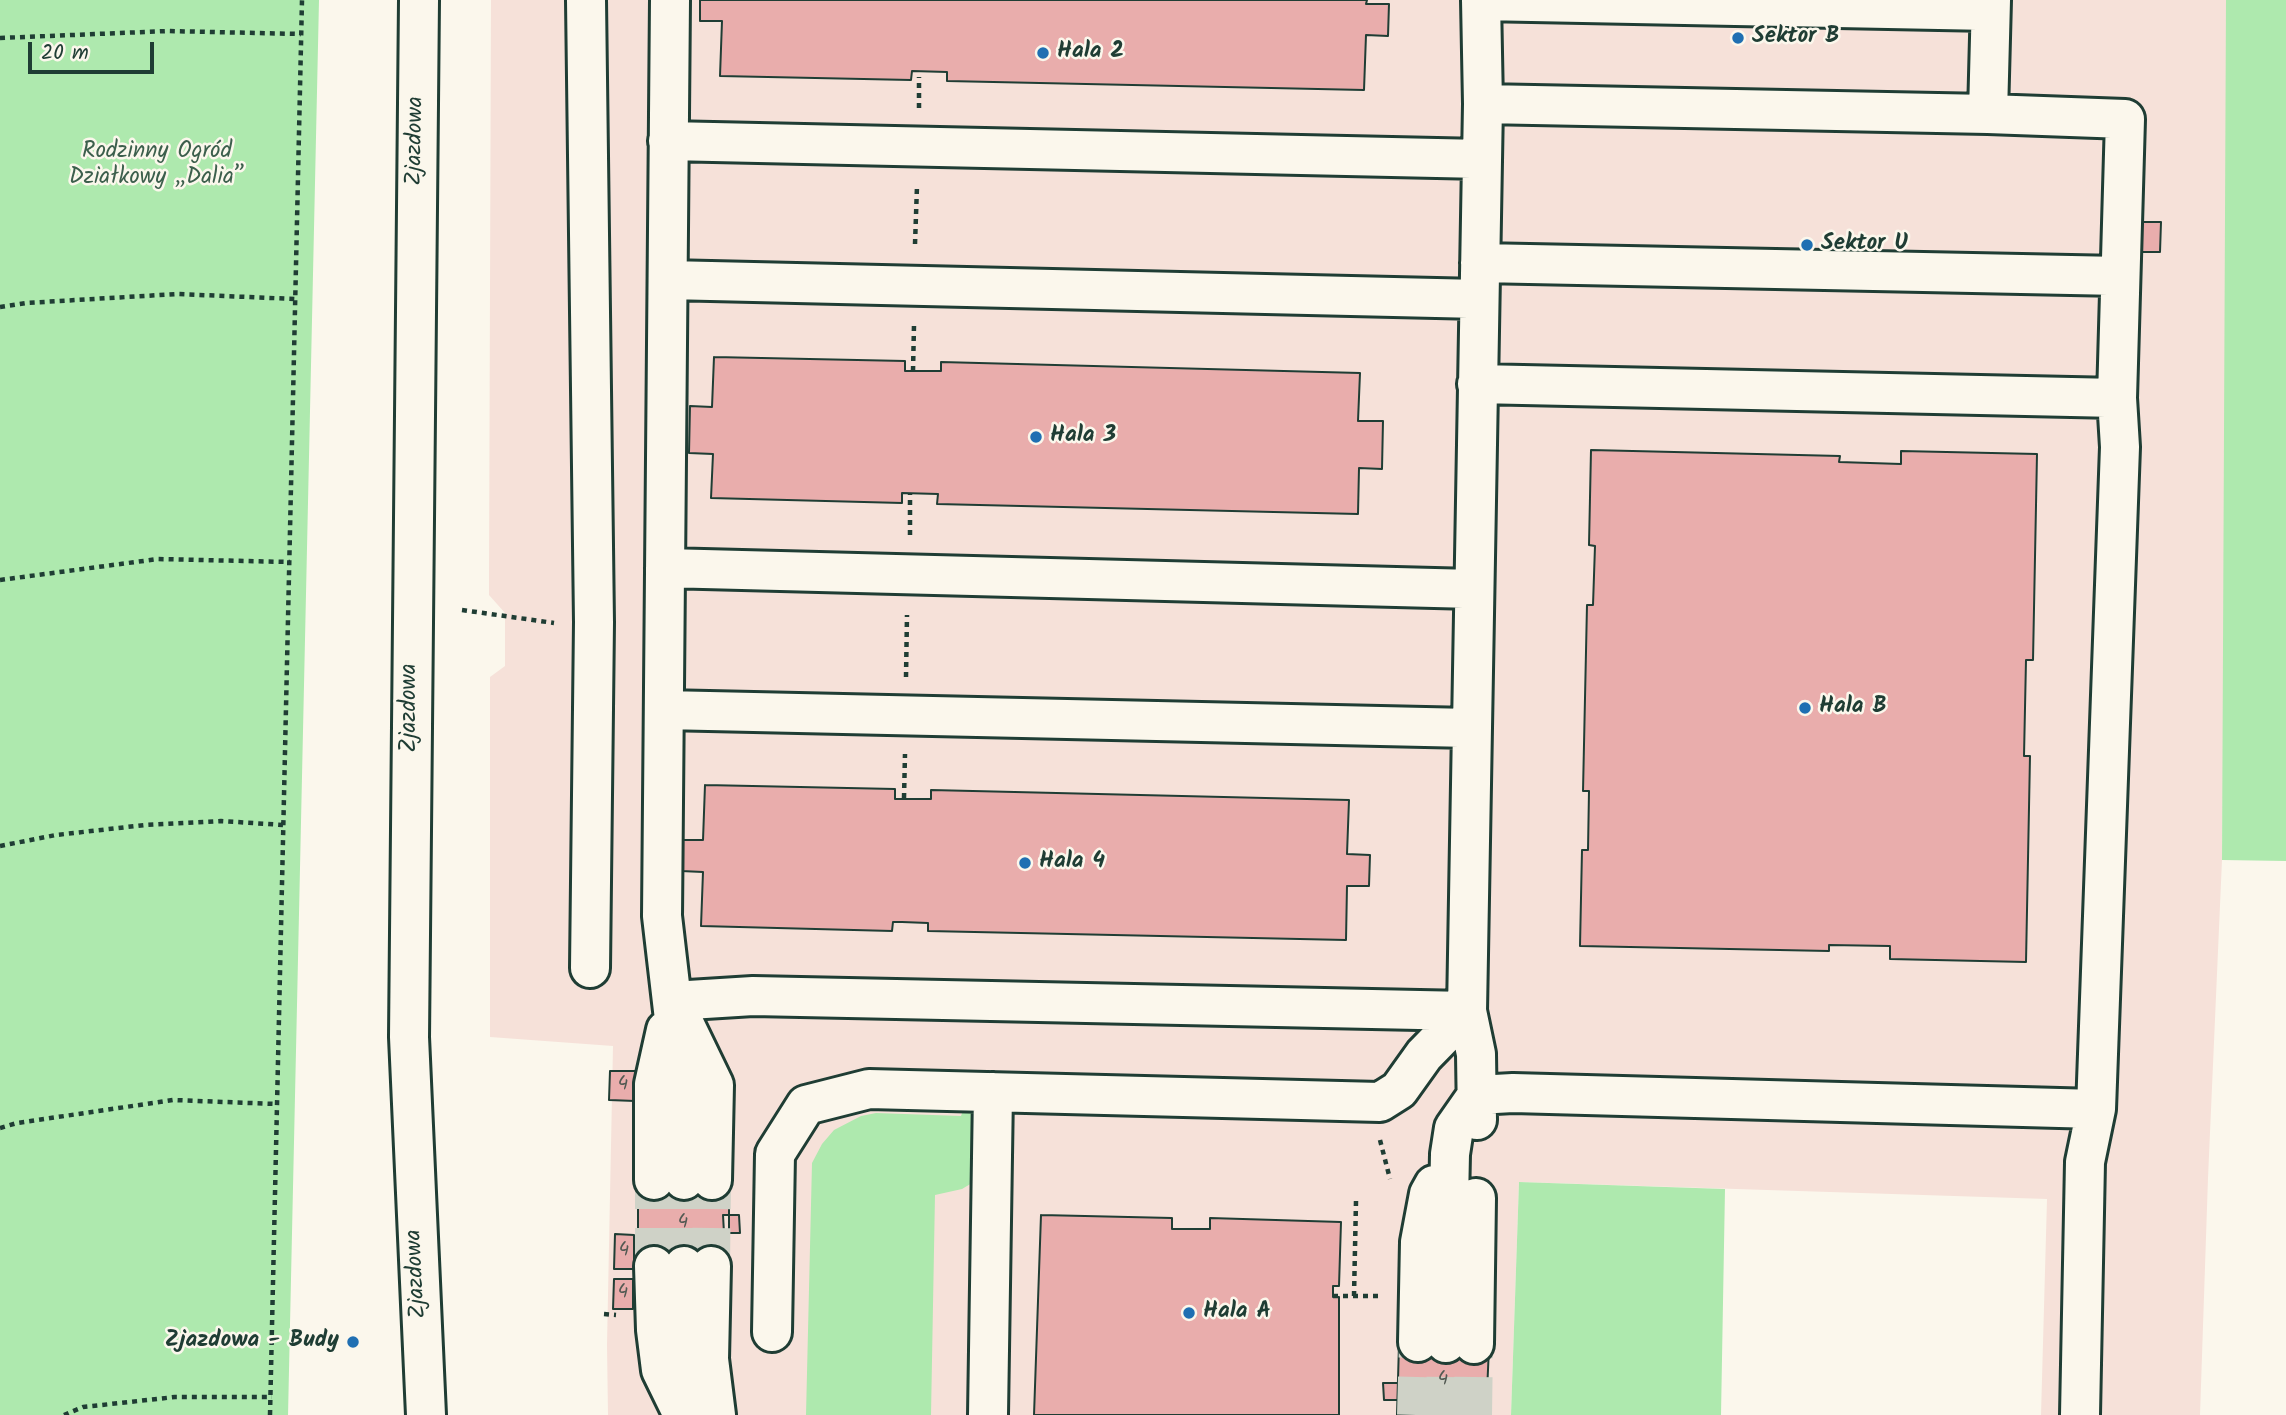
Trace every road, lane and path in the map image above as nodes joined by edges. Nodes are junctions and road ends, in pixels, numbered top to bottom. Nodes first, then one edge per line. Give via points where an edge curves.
1 (302, 0) edge
2 (419, 0) edge
3 (586, 0) edge
4 (670, 0) edge
5 (1481, 0) edge
6 (1990, 6) edge
7 (301, 34) junction
8 (0, 38) edge
9 (1483, 104) junction
10 (1988, 114) junction
11 (668, 141) junction
12 (1482, 159) junction
13 (2120, 276) junction
14 (668, 280) junction
15 (1479, 281) junction
16 (295, 299) junction
17 (0, 307) edge
18 (914, 322) dead end
19 (913, 371) dead end
20 (1477, 384) junction
21 (2117, 398) junction
22 (910, 494) dead end
23 (909, 541) dead end
24 (289, 562) junction
25 (665, 568) junction
26 (0, 580) edge
27 (1473, 589) junction
28 (908, 614) dead end
29 (906, 680) dead end
30 (664, 710) junction
31 (1470, 728) junction
32 (905, 752) dead end
33 (904, 798) dead end
34 (282, 825) junction
35 (0, 846) edge
36 (590, 968) dead end
37 (673, 1001) junction
38 (1467, 1012) junction
39 (993, 1092) junction
40 (1477, 1095) junction
41 (276, 1104) junction
42 (2096, 1109) junction
43 (0, 1128) edge
44 (1378, 1130) dead end
45 (1390, 1180) dead end
46 (1356, 1200) dead end
47 (683, 1266) junction
48 (1333, 1296) dead end
49 (1354, 1296) junction
50 (1371, 1296) dead end
51 (772, 1332) dead end
52 (272, 1397) junction
53 (64, 1415) edge
54 (270, 1415) edge
55 (426, 1415) edge
56 (683, 1415) edge
57 (697, 1415) edge
58 (716, 1415) edge
59 (988, 1415) edge
60 (2080, 1415) edge

1 - 7 path
2 - 55 street, Zjazdowa via 409,1037
3 - 36 street via 593,622
4 - 11 street
5 - 6 street
5 - 9 street
6 - 10 street
7 - 8 path via 168,31
7 - 16 path
9 - 10 street
9 - 12 street
10 - 13 street via 2125,119
11 - 12 street
11 - 14 street
12 - 15 street
13 - 15 street
13 - 21 street
14 - 15 street
14 - 25 street
15 - 20 street
16 - 17 path via 177,294
16 - 24 path
18 - 19 path
20 - 21 street
20 - 27 street
21 - 42 street via 2120,447
22 - 23 path
24 - 26 path via 158,559
24 - 34 path
25 - 27 street
25 - 30 street
27 - 31 street
28 - 29 path
30 - 31 street
30 - 37 street via 662,916
31 - 38 street
32 - 33 path
34 - 35 path via 221,821 145,825
34 - 41 path
37 - 37 street via 654,1084 683,1180 714,1084
37 - 38 street via 766,996
38 - 39 street via 1424,1055 1399,1090 1380,1102
38 - 40 street via 1476,1054
39 - 51 street via 869,1089 806,1105 775,1153
39 - 59 street
40 - 40 street via 1446,1343 1420,1242 1429,1194 1450,1154 1454,1128
40 - 42 street
41 - 43 path via 173,1100
41 - 52 path
42 - 60 street via 2085,1162
44 - 45 path
46 - 49 path
47 - 56 street via 656,1330 661,1370
47 - 57 street via 685,1376
47 - 58 street via 709,1359
48 - 49 path
49 - 50 path
52 - 53 path via 175,1397 83,1407
52 - 54 path

